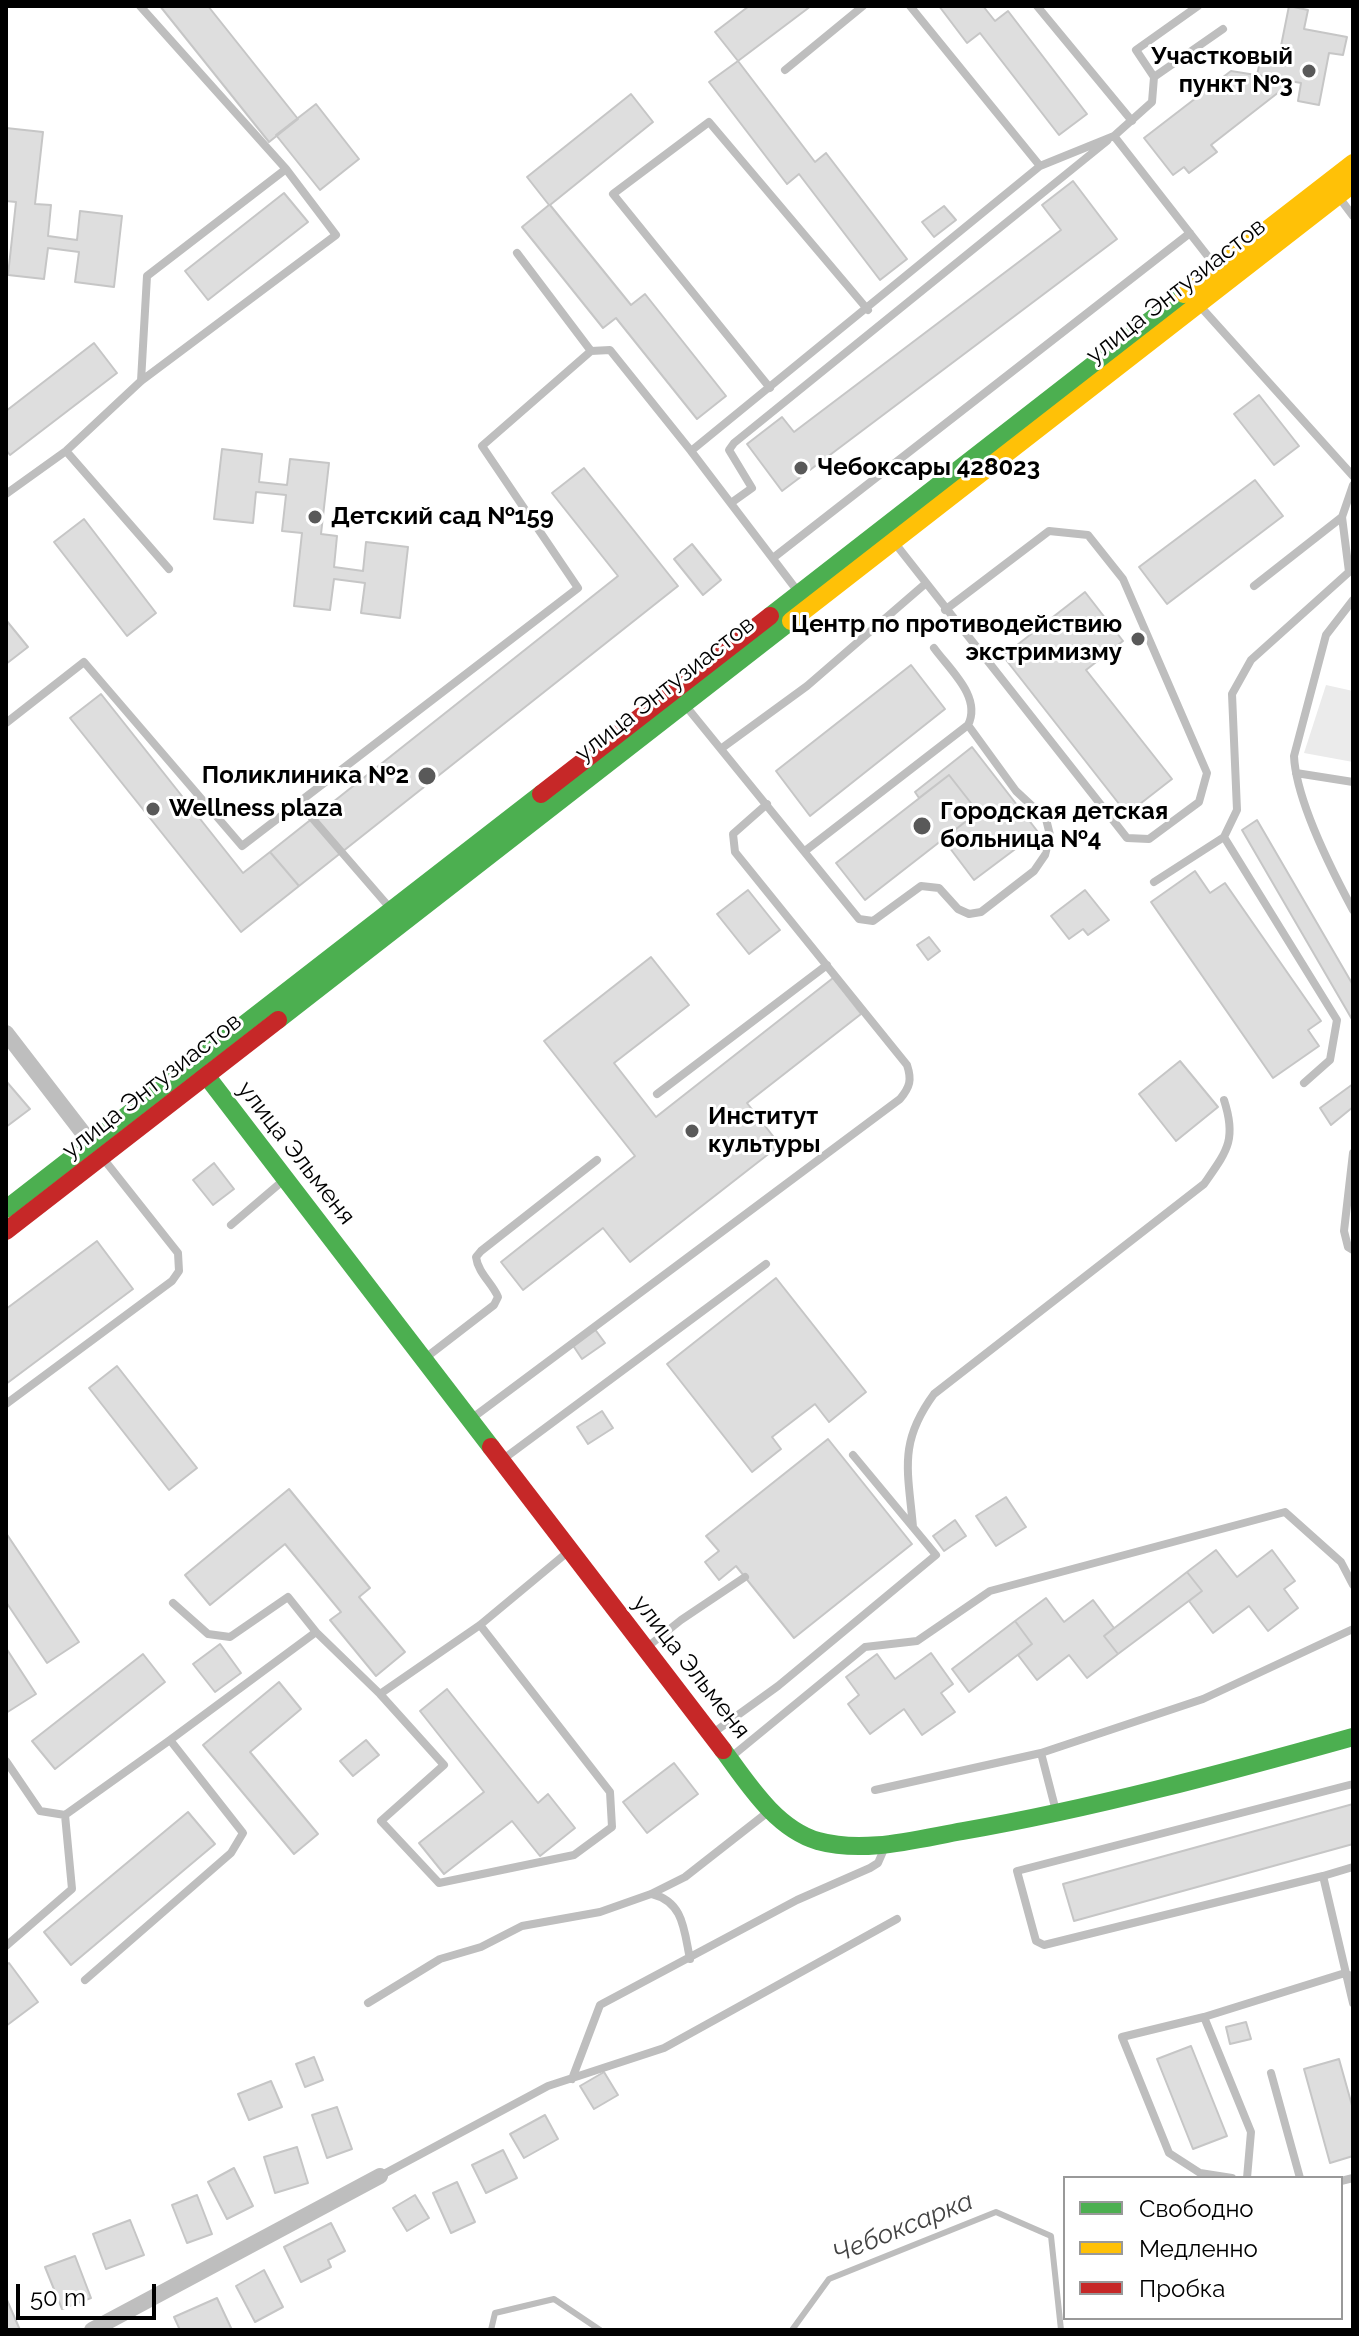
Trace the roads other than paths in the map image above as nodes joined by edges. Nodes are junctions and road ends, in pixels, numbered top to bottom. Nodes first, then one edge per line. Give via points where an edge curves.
1 (140, 6) edge
2 (863, 6) edge
3 (910, 6) edge
4 (1037, 6) edge
5 (1198, 6) edge
6 (1223, 29) dead end
7 (785, 70) dead end
8 (1154, 77) junction
9 (1132, 121) junction
10 (1114, 136) junction
11 (1353, 163) edge
12 (1040, 166) junction
13 (286, 169) junction
14 (1346, 190) edge
15 (1353, 216) edge
16 (1190, 233) junction
17 (517, 253) dead end
18 (1223, 275) junction
19 (1194, 298) junction
20 (868, 310) junction
21 (591, 351) junction
22 (141, 381) junction
23 (770, 388) junction
24 (66, 451) junction
25 (691, 451) junction
26 (1353, 476) edge
27 (1353, 485) edge
28 (6, 494) edge
29 (731, 503) junction
30 (1342, 517) junction
31 (888, 534) junction
32 (773, 558) junction
33 (169, 569) dead end
34 (925, 584) junction
35 (1254, 586) dead end
36 (804, 600) junction
37 (1353, 600) edge
38 (945, 610) junction
39 (934, 648) dead end
40 (679, 697) junction
41 (6, 723) edge
42 (968, 725) junction
43 (722, 748) junction
44 (1296, 773) junction
45 (1353, 782) edge
46 (300, 804) junction
47 (767, 804) junction
48 (1224, 837) junction
49 (805, 851) junction
50 (1154, 882) dead end
51 (1353, 910) edge
52 (397, 915) junction
53 (827, 965) junction
54 (6, 1033) edge
55 (205, 1074) junction
56 (1304, 1083) dead end
57 (657, 1094) dead end
58 (1224, 1100) dead end
59 (96, 1149) junction
60 (1353, 1153) edge
61 (597, 1160) dead end
62 (285, 1178) junction
63 (6, 1209) edge
64 (231, 1225) dead end
65 (6, 1231) edge
66 (1353, 1250) edge
67 (766, 1264) dead end
68 (424, 1359) junction
69 (6, 1404) edge
70 (470, 1419) junction
71 (853, 1455) dead end
72 (501, 1460) junction
73 (913, 1527) junction
74 (569, 1550) junction
75 (745, 1577) dead end
76 (1353, 1585) edge
77 (173, 1603) dead end
78 (480, 1625) junction
79 (1353, 1629) edge
80 (316, 1632) junction
81 (646, 1649) junction
82 (380, 1694) junction
83 (711, 1734) junction
84 (1353, 1737) edge
85 (170, 1740) junction
86 (1041, 1753) junction
87 (730, 1757) junction
88 (6, 1761) edge
89 (1353, 1784) edge
90 (875, 1790) dead end
91 (771, 1809) junction
92 (65, 1815) junction
93 (1057, 1816) junction
94 (886, 1842) junction
95 (1353, 1867) edge
96 (1323, 1876) junction
97 (651, 1894) junction
98 (897, 1919) dead end
99 (6, 1946) edge
100 (690, 1959) junction
101 (1349, 1975) edge
102 (85, 1980) dead end
103 (368, 2003) dead end
104 (1353, 2003) edge
105 (1204, 2017) junction
106 (1271, 2073) dead end
107 (572, 2079) junction
108 (380, 2176) joint
109 (1219, 2176) edge
110 (1247, 2176) edge
111 (1299, 2176) edge
112 (92, 2330) edge

1 - 13 lane
2 - 7 lane
3 - 12 lane
4 - 9 lane
5 - 8 lane via 1136,50
6 - 8 lane
8 - 9 lane via 1152,102
9 - 10 lane
10 - 12 lane
10 - 16 lane
10 - 29 lane via 734,443 729,450 732,459 752,488
11 - 18 main road, улица Энтузиастов
12 - 20 lane
13 - 22 lane via 147,276
13 - 22 lane via 336,235
14 - 15 lane
14 - 18 main road, улица Энтузиастов
16 - 18 lane
16 - 32 lane
17 - 21 lane
18 - 19 main road, улица Энтузиастов
19 - 26 lane
19 - 31 main road, улица Энтузиастов
20 - 23 lane
20 - 23 lane via 709,122 613,194
21 - 25 lane via 610,350
21 - 46 lane via 482,446 578,588
22 - 24 lane
23 - 25 lane
24 - 28 lane
24 - 33 lane
25 - 29 lane
27 - 30 lane
29 - 32 lane
30 - 35 lane
30 - 48 lane via 1349,572 1251,660 1232,694 1237,810
31 - 34 lane
31 - 36 main road, улица Энтузиастов
32 - 36 lane
34 - 38 lane
34 - 43 lane via 807,686
36 - 40 main road, улица Энтузиастов
37 - 44 lane via 1326,635 1296,744
38 - 38 lane via 1127,838 1149,839 1199,802 1207,773 1123,579 1088,535 1049,531
39 - 42 lane via 968,693 973,716
40 - 43 lane
40 - 52 main road, улица Энтузиастов
41 - 46 lane via 84,662 242,846
42 - 49 lane
42 - 49 lane via 1016,791 1046,819 1050,835 1034,871 981,912 969,914 939,888 921,886 866,922
43 - 47 lane
44 - 45 lane
44 - 51 lane
46 - 52 lane
47 - 49 lane
47 - 53 lane via 733,834 735,852
48 - 50 lane
48 - 56 lane via 1337,1020 1330,1060
52 - 55 main road, улица Энтузиастов
52 - 59 main road, улица Энтузиастов
53 - 57 lane
53 - 70 lane via 907,1065 909,1088
54 - 59 street
55 - 59 main road, улица Энтузиастов
55 - 62 main road, улица Эльменя
58 - 73 lane via 1232,1125 1227,1151 1204,1184 926,1404 906,1449
59 - 63 main road, улица Энтузиастов
59 - 65 main road, улица Энтузиастов
59 - 69 lane via 178,1253 179,1271
60 - 66 lane via 1344,1231
61 - 68 lane via 481,1251 477,1265 498,1297 494,1305
62 - 64 lane
62 - 68 main road, улица Эльменя
67 - 72 lane
68 - 70 main road, улица Эльменя
70 - 72 main road, улица Эльменя
71 - 73 lane
72 - 74 main road, улица Эльменя
73 - 83 lane via 936,1555 778,1686
74 - 78 lane
74 - 81 main road, улица Эльменя
75 - 81 lane
76 - 87 lane via 1341,1562 1285,1512 990,1591 917,1641 865,1647
77 - 80 lane via 208,1634 230,1637 288,1597
78 - 82 lane
78 - 82 lane via 610,1792 612,1827 574,1855 439,1883 381,1821 444,1765
79 - 86 lane via 1203,1699
80 - 82 lane
80 - 85 lane
81 - 83 main road, улица Эльменя
83 - 87 main road, улица Эльменя
84 - 93 main road, улица Эльменя
85 - 92 lane
85 - 102 lane via 243,1833 231,1853
86 - 90 lane
86 - 93 lane
87 - 91 main road, улица Эльменя
88 - 92 lane via 40,1811
89 - 96 lane via 1017,1871 1036,1941 1044,1945
91 - 94 main road, улица Эльменя via 815,1840
91 - 97 lane via 685,1877
92 - 99 lane via 72,1889
93 - 94 main road, улица Эльменя
94 - 100 lane via 878,1863 870,1868 797,1900
95 - 96 lane
96 - 101 lane
97 - 100 lane via 675,1905
97 - 103 lane via 600,1912 522,1926 481,1947 440,1959
98 - 107 lane via 664,2048
100 - 107 lane via 600,2005
101 - 104 lane
101 - 105 lane
105 - 109 lane via 1122,2037 1169,2153 1200,2173
105 - 110 lane via 1251,2132
106 - 111 lane
107 - 108 lane via 548,2086
108 - 112 street

